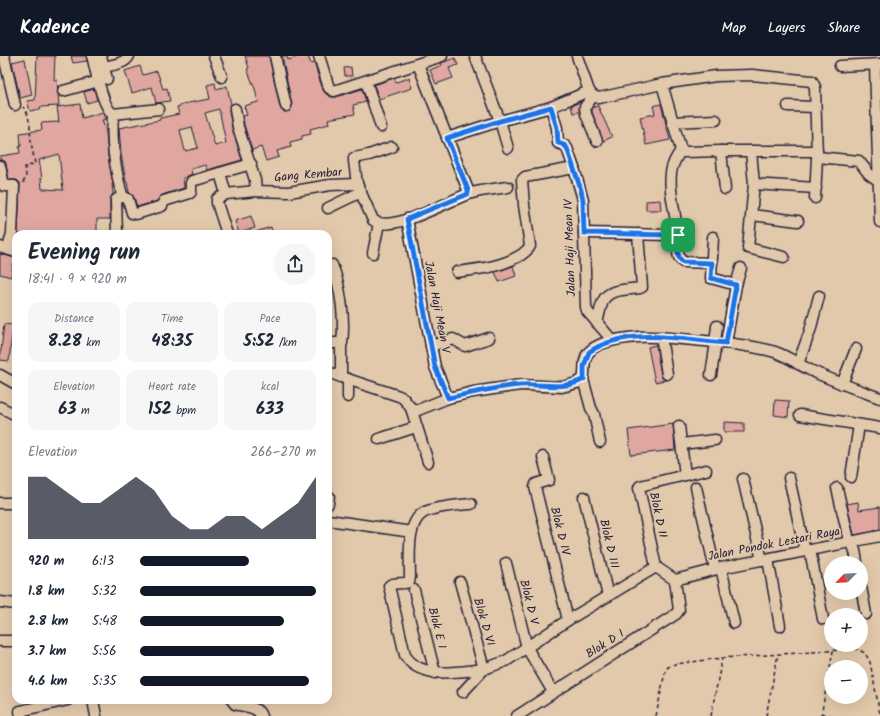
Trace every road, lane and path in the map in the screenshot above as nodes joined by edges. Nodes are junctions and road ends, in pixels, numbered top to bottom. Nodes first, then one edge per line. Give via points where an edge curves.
1 (4, 56) edge
2 (92, 56) edge
3 (101, 56) edge
4 (129, 56) edge
5 (214, 56) edge
6 (275, 56) edge
7 (319, 56) edge
8 (442, 56) edge
9 (474, 56) edge
10 (577, 56) edge
11 (418, 64) junction
12 (878, 64) edge
13 (840, 66) dead end
14 (104, 67) junction
15 (222, 78) dead end
16 (103, 80) junction
17 (366, 80) junction
18 (662, 84) junction
19 (64, 91) dead end
20 (591, 94) junction
21 (878, 98) edge
22 (15, 104) joint
23 (286, 106) dead end
24 (788, 106) dead end
25 (551, 107) junction
26 (815, 107) junction
27 (159, 109) dead end
28 (235, 109) dead end
29 (113, 114) junction
30 (716, 120) dead end
31 (500, 121) junction
32 (672, 122) junction
33 (381, 127) dead end
34 (447, 138) junction
35 (597, 141) dead end
36 (392, 146) dead end
37 (508, 148) dead end
38 (681, 150) junction
39 (721, 151) junction
40 (751, 151) junction
41 (817, 154) junction
42 (251, 164) junction
43 (0, 166) edge
44 (574, 168) junction
45 (220, 173) junction
46 (879, 181) junction
47 (754, 184) junction
48 (14, 186) junction
49 (508, 187) dead end
50 (359, 188) junction
51 (816, 188) junction
52 (725, 189) dead end
53 (256, 191) junction
54 (468, 194) junction
55 (122, 196) junction
56 (222, 197) junction
57 (815, 198) dead end
58 (328, 208) dead end
59 (752, 215) junction
60 (407, 219) junction
61 (798, 221) dead end
62 (880, 222) edge
63 (379, 223) junction
64 (12, 230) edge
65 (117, 230) edge
66 (226, 230) edge
67 (12, 233) edge
68 (584, 233) junction
69 (638, 234) junction
70 (678, 235) junction
71 (714, 237) dead end
72 (8, 249) edge
73 (373, 254) dead end
74 (784, 257) dead end
75 (712, 263) junction
76 (332, 266) edge
77 (741, 268) dead end
78 (457, 272) dead end
79 (736, 285) junction
80 (819, 296) dead end
81 (598, 323) junction
82 (717, 326) dead end
83 (661, 337) junction
84 (489, 338) dead end
85 (612, 340) junction
86 (332, 343) edge
87 (719, 343) junction
88 (341, 344) junction
89 (431, 346) junction
90 (856, 349) dead end
91 (798, 364) junction
92 (332, 374) edge
93 (667, 374) dead end
94 (0, 375) edge
95 (711, 375) dead end
96 (344, 378) junction
97 (584, 379) junction
98 (12, 382) edge
99 (842, 384) junction
100 (348, 397) dead end
101 (448, 398) junction
102 (880, 398) edge
103 (0, 407) edge
104 (411, 408) junction
105 (12, 413) edge
106 (800, 415) dead end
107 (859, 425) junction
108 (680, 426) dead end
109 (416, 427) junction
110 (880, 428) edge
111 (379, 440) dead end
112 (715, 440) dead end
113 (600, 442) dead end
114 (682, 444) junction
115 (543, 457) dead end
116 (428, 462) dead end
117 (706, 470) dead end
118 (685, 475) junction
119 (851, 477) dead end
120 (789, 478) dead end
121 (743, 479) dead end
122 (696, 487) dead end
123 (838, 488) dead end
124 (584, 497) dead end
125 (0, 503) edge
126 (12, 503) edge
127 (471, 504) dead end
128 (332, 521) edge
129 (412, 532) junction
130 (880, 536) edge
131 (852, 542) junction
132 (808, 550) junction
133 (856, 556) edge
134 (765, 560) junction
135 (506, 563) dead end
136 (656, 567) junction
137 (718, 569) junction
138 (675, 580) junction
139 (460, 582) dead end
140 (414, 590) dead end
141 (608, 596) junction
142 (0, 602) edge
143 (12, 604) edge
144 (823, 619) dead end
145 (568, 620) junction
146 (734, 623) dead end
147 (780, 626) dead end
148 (0, 641) edge
149 (12, 641) edge
150 (527, 648) junction
151 (824, 651) edge
152 (833, 652) edge
153 (863, 652) edge
154 (778, 654) junction
155 (722, 658) junction
156 (484, 669) junction
157 (435, 673) junction
158 (463, 692) dead end
159 (553, 692) junction
160 (51, 704) edge
161 (94, 704) edge
162 (235, 704) edge
163 (880, 714) edge
164 (821, 715) edge
165 (21, 716) edge
166 (96, 716) edge
167 (261, 716) edge
168 (517, 716) edge
169 (656, 716) edge
170 (711, 716) edge
171 (766, 716) edge
172 (835, 716) edge

1 - 22 street
2 - 16 street
3 - 14 street
4 - 14 street via 123,62
5 - 15 street
6 - 23 street
7 - 17 street via 331,90
8 - 11 street
9 - 31 street
10 - 20 street
11 - 17 street
11 - 34 street
12 - 13 street
12 - 21 street
14 - 16 street
16 - 19 street
16 - 29 street via 104,102
17 - 33 street
18 - 20 street via 599,98
18 - 26 street via 736,75 810,80 814,84
18 - 32 street
20 - 25 street
20 - 35 street via 585,107
21 - 46 street
22 - 48 path via 22,105 27,112 35,164 25,167 25,180 21,185
24 - 26 street
25 - 31 street
25 - 44 street, Jalan Haji Mean IV via 558,143 567,148
26 - 41 street
27 - 29 street
28 - 42 street via 238,127
29 - 55 street via 113,144
30 - 32 street
31 - 34 street
31 - 37 street
32 - 38 street
34 - 54 street
36 - 50 street via 354,158
38 - 39 street
38 - 70 street via 673,163 671,174
39 - 40 street
39 - 52 street
40 - 41 street
40 - 47 street
41 - 46 street via 859,161 869,174
41 - 51 street
42 - 45 street
42 - 53 street
43 - 48 street via 4,186
44 - 68 street, Jalan Haji Mean IV via 583,200
44 - 78 street via 524,177 522,180 529,249 500,265
45 - 55 street via 192,181 190,193 136,214 132,213 128,199
45 - 56 street
46 - 62 street
47 - 51 street
47 - 59 street
48 - 64 street
49 - 54 street
50 - 53 street, Gang Kembar via 330,185 289,192
50 - 58 street
50 - 63 street via 374,220
51 - 57 street
53 - 56 street, Gang Kembar
54 - 60 street
55 - 65 street via 116,200
56 - 66 street via 218,207
59 - 61 street
59 - 74 street via 748,248
60 - 63 street
60 - 89 street, Jalan Haji Mean V
63 - 73 street
67 - 72 street
68 - 69 street
68 - 81 street, Jalan Haji Mean IV via 586,307
69 - 70 street
69 - 81 street via 642,286 610,293 603,301
70 - 75 street via 680,260
71 - 75 street
75 - 79 street via 711,278
76 - 88 street via 343,315 344,330
77 - 79 street
79 - 87 street
80 - 91 street
81 - 85 street, Jalan Haji Mean IV
82 - 87 street
83 - 85 street
83 - 87 street
83 - 93 street
84 - 89 street via 465,346 453,340
85 - 97 street via 589,352 584,366
86 - 88 street
87 - 91 street via 776,352
87 - 95 street
88 - 96 street
89 - 101 street, Jalan Haji Mean V via 435,367
90 - 99 street
91 - 99 street
92 - 96 street
94 - 98 street
96 - 100 street
96 - 104 street via 399,396
97 - 101 street via 562,387 521,385
97 - 113 street
99 - 102 street
101 - 104 street via 418,410
103 - 105 street
104 - 109 street
106 - 107 street
107 - 110 street
107 - 119 street
108 - 114 street
109 - 111 street
109 - 116 street
112 - 114 street
114 - 118 street
115 - 145 street, Blok D IV via 549,480 535,486
117 - 118 street, Blok D II
118 - 136 street, Blok D II via 642,485 639,488
120 - 132 street
121 - 134 street
122 - 137 street
123 - 131 street via 849,540
124 - 141 street, Blok D III
125 - 126 street
127 - 129 street via 422,513
128 - 129 street
129 - 157 street via 409,544 409,582 392,584 390,592 405,655 412,663
130 - 131 street, Jalan Pondok Lestari Raya
131 - 132 street, Jalan Pondok Lestari Raya
131 - 133 street
132 - 134 street, Jalan Pondok Lestari Raya
132 - 144 street
134 - 137 street, Jalan Pondok Lestari Raya
134 - 147 street
135 - 150 street, Blok D V
136 - 138 street
136 - 141 street
137 - 138 street, Jalan Pondok Lestari Raya
137 - 146 street
138 - 159 street, Blok D I via 679,610 676,614
139 - 156 street, Blok D VI
140 - 157 street, Blok E I
141 - 145 street
142 - 143 street
145 - 150 street
148 - 149 street
150 - 156 street via 506,661
150 - 159 street, Blok D V
151 - 154 path
152 - 164 path
153 - 163 path via 870,662
154 - 155 path
154 - 171 path
155 - 169 path via 668,667 664,672
155 - 170 path
156 - 157 street
156 - 158 street
159 - 168 street, Blok D I
160 - 165 street via 20,711
161 - 166 street
162 - 167 street via 258,710
164 - 172 path

